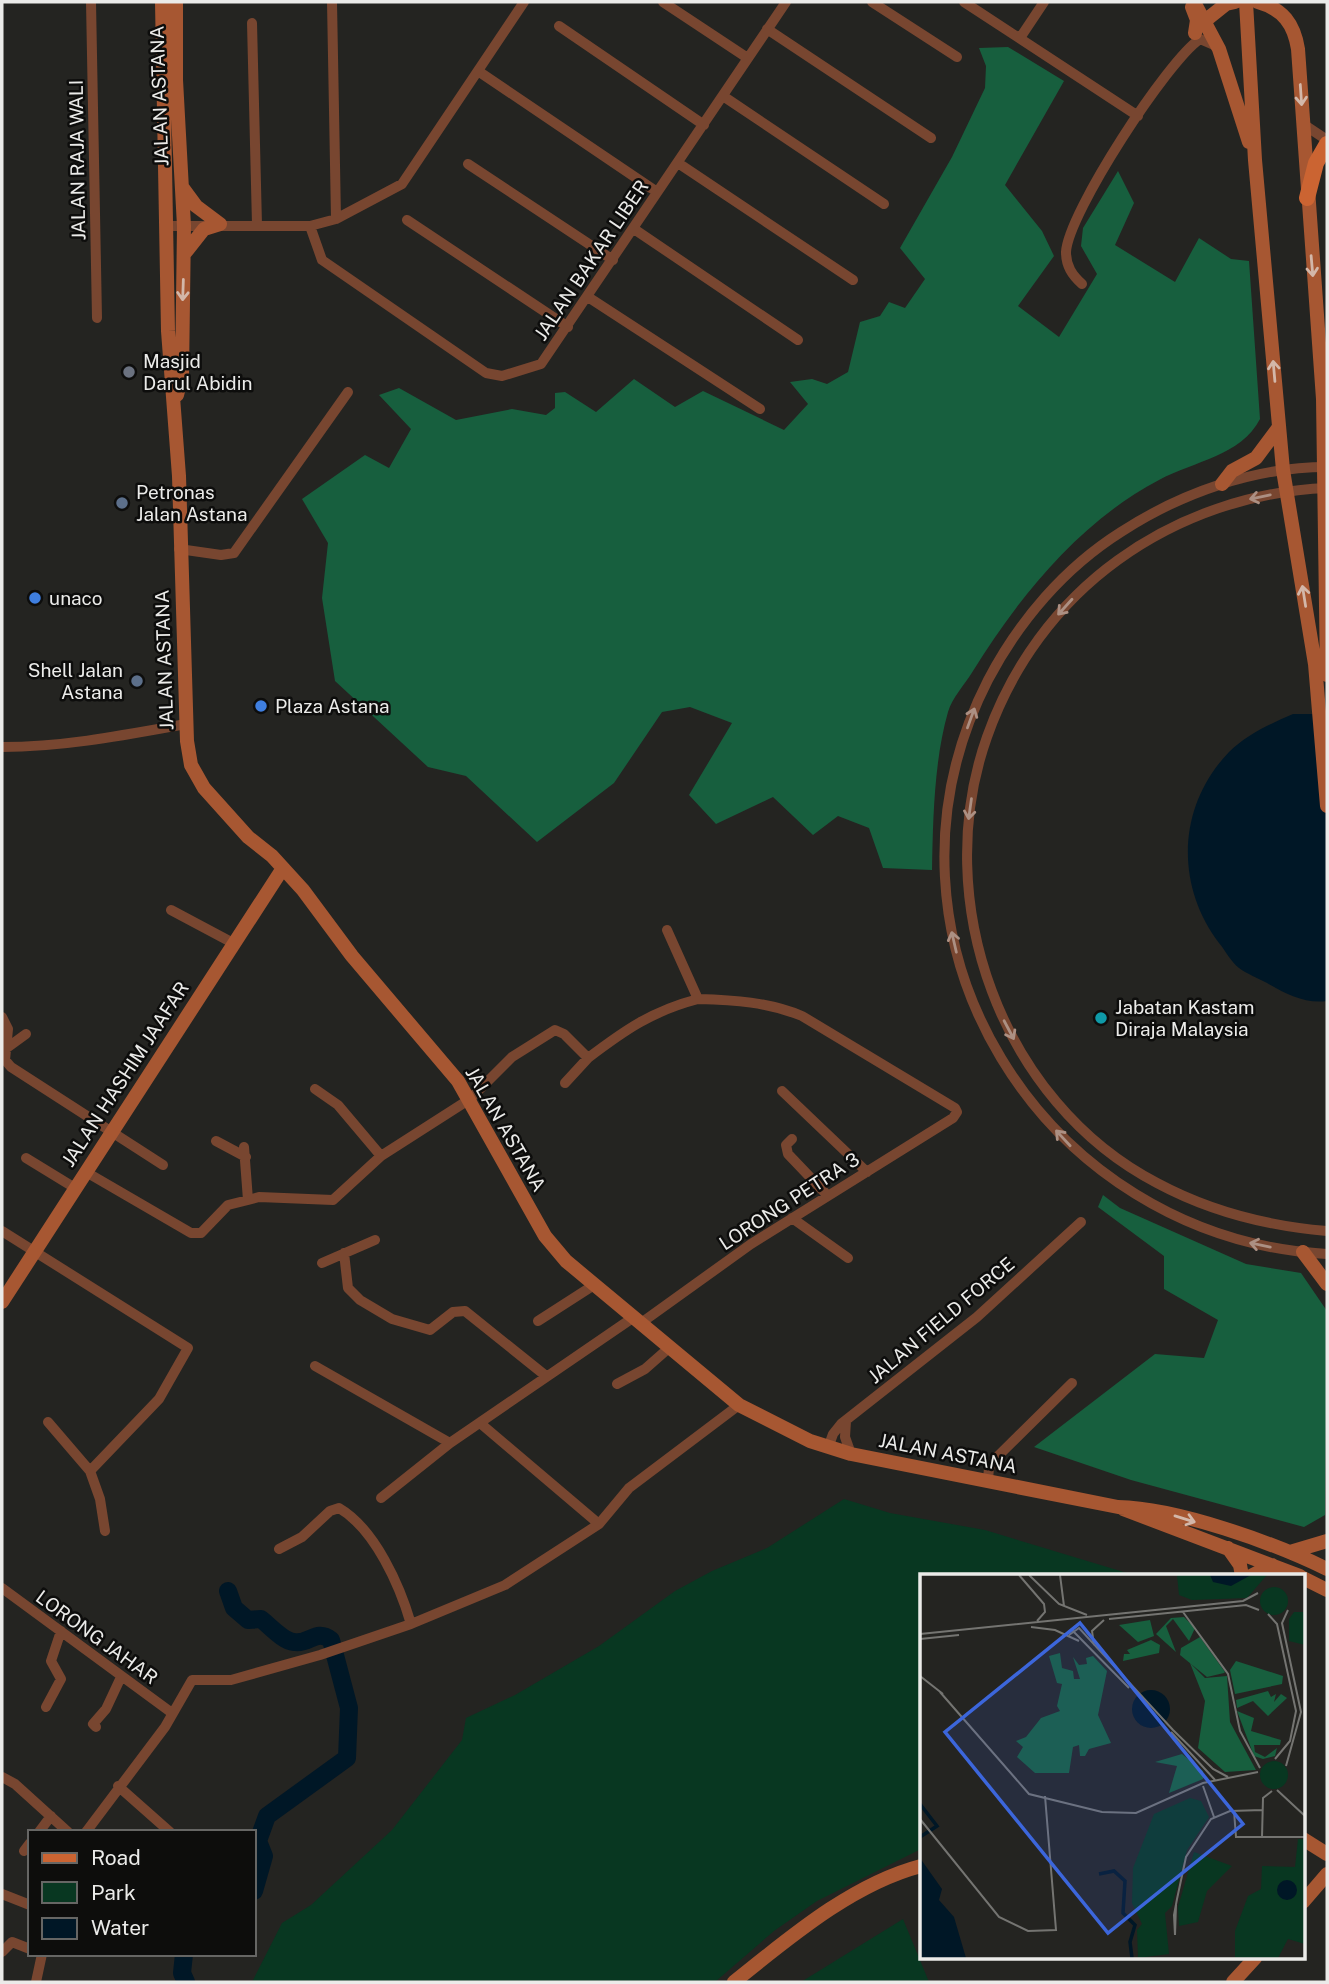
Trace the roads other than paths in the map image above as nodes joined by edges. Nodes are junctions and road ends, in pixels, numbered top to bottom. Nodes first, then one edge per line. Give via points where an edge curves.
1 (91, 2) edge
2 (162, 2) edge
3 (176, 2) edge
4 (332, 2) edge
5 (524, 2) edge
6 (663, 2) edge
7 (786, 2) edge
8 (872, 2) edge
9 (964, 2) edge
10 (1044, 2) edge
11 (1193, 2) edge
12 (1235, 2) edge
13 (1246, 2) edge
14 (1258, 2) edge
15 (1206, 20) junction
16 (252, 23) dead end
17 (559, 26) dead end
18 (767, 29) junction
19 (1195, 33) junction
20 (1020, 38) junction
21 (1219, 49) junction
22 (746, 57) junction
23 (957, 57) dead end
24 (1172, 68) junction
25 (478, 71) junction
26 (723, 96) junction
27 (1138, 116) junction
28 (1303, 124) junction
29 (704, 125) junction
30 (931, 138) dead end
31 (1327, 142) edge
32 (1255, 160) junction
33 (678, 163) junction
34 (468, 164) dead end
35 (181, 186) junction
36 (657, 192) junction
37 (1307, 198) junction
38 (884, 204) dead end
39 (336, 219) junction
40 (407, 220) dead end
41 (220, 224) junction
42 (257, 225) junction
43 (167, 226) junction
44 (184, 226) junction
45 (310, 226) junction
46 (634, 229) junction
47 (184, 253) junction
48 (613, 260) junction
49 (853, 280) dead end
50 (1082, 284) dead end
51 (588, 297) junction
52 (97, 318) dead end
53 (568, 327) junction
54 (798, 340) dead end
55 (348, 393) dead end
56 (175, 398) junction
57 (1325, 401) edge
58 (760, 409) dead end
59 (1279, 427) junction
60 (1325, 467) edge
61 (1283, 470) junction
62 (1222, 484) junction
63 (1326, 488) edge
64 (1287, 491) junction
65 (179, 549) junction
66 (1323, 666) edge
67 (186, 724) junction
68 (2, 747) edge
69 (1327, 806) edge
70 (281, 870) junction
71 (171, 910) dead end
72 (667, 930) dead end
73 (233, 943) junction
74 (698, 999) junction
75 (2, 1017) edge
76 (26, 1034) dead end
77 (4, 1051) edge
78 (588, 1058) junction
79 (565, 1083) dead end
80 (315, 1089) dead end
81 (782, 1091) dead end
82 (470, 1099) junction
83 (112, 1132) junction
84 (792, 1139) dead end
85 (216, 1141) dead end
86 (381, 1156) junction
87 (26, 1158) dead end
88 (163, 1165) dead end
89 (86, 1172) junction
90 (867, 1172) junction
91 (75, 1188) junction
92 (828, 1196) junction
93 (248, 1200) junction
94 (792, 1218) junction
95 (1081, 1222) dead end
96 (2, 1231) edge
97 (1327, 1231) edge
98 (375, 1240) dead end
99 (1303, 1252) junction
100 (33, 1253) junction
101 (344, 1253) junction
102 (1327, 1254) edge
103 (848, 1258) dead end
104 (322, 1263) dead end
105 (1327, 1284) edge
106 (594, 1285) junction
107 (2, 1302) edge
108 (637, 1320) junction
109 (538, 1321) dead end
110 (670, 1347) junction
111 (315, 1366) dead end
112 (546, 1376) junction
113 (1072, 1383) dead end
114 (617, 1384) dead end
115 (739, 1405) junction
116 (846, 1421) junction
117 (48, 1422) dead end
118 (480, 1423) junction
119 (450, 1443) junction
120 (828, 1448) junction
121 (851, 1454) junction
122 (90, 1471) junction
123 (988, 1479) junction
124 (381, 1498) dead end
125 (1118, 1507) junction
126 (599, 1524) junction
127 (105, 1531) dead end
128 (1327, 1541) edge
129 (1228, 1548) junction
130 (279, 1549) dead end
131 (1290, 1552) junction
132 (1272, 1564) junction
133 (1327, 1569) edge
134 (1242, 1574) edge
135 (1254, 1574) edge
136 (1294, 1574) edge
137 (1304, 1578) edge
138 (2, 1588) edge
139 (1327, 1590) edge
140 (411, 1624) junction
141 (61, 1631) junction
142 (121, 1677) junction
143 (46, 1707) dead end
144 (172, 1713) junction
145 (96, 1727) dead end
146 (2, 1777) edge
147 (118, 1786) junction
148 (51, 1816) junction
149 (40, 1830) edge
150 (66, 1830) edge
151 (87, 1830) edge
152 (168, 1830) edge
153 (1304, 1840) edge
154 (1327, 1854) edge
155 (920, 1866) edge
156 (1327, 1874) edge
157 (2, 1894) edge
158 (1304, 1901) edge
159 (28, 1904) edge
160 (28, 1948) edge
161 (2, 1952) edge
162 (42, 1956) edge
163 (1253, 1960) edge
164 (36, 1982) edge
165 (734, 1982) edge
166 (1233, 1982) edge

1 - 52 street, JALAN RAJA WALI
2 - 43 main road, JALAN ASTANA
3 - 35 main road, JALAN ASTANA
4 - 39 street
5 - 25 street
6 - 22 street
7 - 18 street, JALAN BAKAR LIBER
8 - 23 street
9 - 20 street
10 - 20 street
11 - 15 main road
11 - 19 main road
12 - 15 main road
13 - 32 main road
14 -> 28 main road via 1295,27
15 - 19 street
15 - 21 main road
16 - 42 street
17 - 29 street
18 - 22 street, JALAN BAKAR LIBER
18 - 30 street
19 - 24 street
20 - 27 street
21 - 24 street via 1200,39
21 - 32 main road
22 - 26 street, JALAN BAKAR LIBER
24 - 27 street
25 - 36 street
25 - 39 street via 402,184
26 - 29 street, JALAN BAKAR LIBER
26 - 38 street
27 - 50 street via 1070,231 1068,266
28 - 31 street
28 - 37 main road
29 - 33 street, JALAN BAKAR LIBER
31 - 37 main road
59 -> 32 main road
33 - 36 street, JALAN BAKAR LIBER
33 - 49 street
34 - 48 street
35 - 41 main road via 196,206
35 - 44 main road, JALAN ASTANA
36 - 46 street, JALAN BAKAR LIBER
37 -> 57 main road
39 - 45 street
40 - 53 street
41 - 42 street
41 - 44 street
41 - 47 main road via 204,229
42 - 45 street
43 - 44 street
43 - 56 main road, JALAN ASTANA via 168,331
44 - 47 main road, JALAN ASTANA
45 - 53 street, JALAN BAKAR LIBER via 322,260 486,373 502,376 541,364
46 - 48 street, JALAN BAKAR LIBER
46 - 54 street
47 -> 56 main road, JALAN ASTANA via 182,375
48 - 51 street, JALAN BAKAR LIBER
51 - 53 street, JALAN BAKAR LIBER
51 - 58 street
55 - 65 street via 234,553
56 - 65 main road, JALAN ASTANA
57 - 60 main road
59 - 61 main road
59 - 62 main road via 1256,458 1232,471
60 - 61 street
60 - 63 main road
61 - 62 street
61 - 64 main road
99 -> 62 street via 1223,1236 1185,1222 1113,1182 1069,1145 1030,1103 998,1056 961,971 948,904 946,834 960,749 1000,657 1062,579 1106,541 1142,518
63 - 64 street
63 - 66 main road
66 -> 64 main road
64 -> 97 street via 1212,510 1142,543 1100,573 1049,625 1009,686 981,753 968,825 967,878 980,958 1003,1019 1036,1075 1078,1124 1147,1177 1217,1211 1282,1227
65 - 67 main road, JALAN ASTANA
66 - 69 main road
67 - 68 street via 112,737
67 - 70 main road, JALAN ASTANA via 196,778
70 - 73 main road, JALAN HASHIM JAAFAR
70 - 82 main road, JALAN ASTANA via 303,890
71 - 73 street
72 - 74 street
73 - 83 main road, JALAN HASHIM JAAFAR
74 - 78 street via 631,1025
74 - 90 street, LORONG PETRA 3 via 779,1007 802,1016 955,1108 953,1118
75 - 77 street via 8,1029
76 - 77 street
77 - 83 street via 11,1067
78 - 79 street
78 - 82 street via 555,1030 512,1057
80 - 86 street via 338,1105
81 - 90 street
82 - 86 street
82 - 106 main road, JALAN ASTANA via 545,1236
83 - 88 street
83 - 89 main road, JALAN HASHIM JAAFAR
84 - 92 street via 786,1145 788,1154
85 - 93 street via 245,1152
86 - 93 street via 333,1200
87 - 91 street
89 - 91 main road, JALAN HASHIM JAAFAR
89 - 93 street via 191,1233 201,1233 228,1205
90 - 92 street, LORONG PETRA 3
91 - 100 main road, JALAN HASHIM JAAFAR
92 - 94 street, LORONG PETRA 3
94 - 103 street
94 - 108 street, LORONG PETRA 3
95 - 116 street, JALAN FIELD FORCE via 977,1317
96 - 100 street
98 - 101 street
99 - 102 street
99 - 105 main road
100 - 107 main road, JALAN HASHIM JAAFAR
100 - 122 street via 188,1348 159,1399
101 - 104 street
101 - 112 street via 348,1289 371,1307 392,1319 430,1330 453,1312 465,1311
106 - 108 main road, JALAN ASTANA
106 - 109 street
108 - 110 main road, JALAN ASTANA
108 - 112 street, LORONG PETRA 3
110 - 114 street via 645,1369
110 - 115 main road, JALAN ASTANA
111 - 119 street
112 - 118 street, LORONG PETRA 3
113 - 123 street via 996,1458
115 - 120 main road, JALAN ASTANA
115 - 126 street via 629,1488
116 - 120 street, JALAN FIELD FORCE via 833,1434
116 - 121 street
117 - 122 street
118 - 119 street, LORONG PETRA 3
118 - 126 street
119 - 124 street, LORONG PETRA 3
120 - 121 main road, JALAN ASTANA
121 - 123 main road, JALAN ASTANA
122 - 127 street
123 - 125 main road, JALAN ASTANA
125 - 129 main road, JALAN ASTANA
125 -> 131 main road, JALAN ASTANA via 1147,1508
126 - 140 street via 505,1584
128 - 131 main road
129 - 132 main road, JALAN ASTANA
129 - 134 main road
130 - 140 street via 339,1508 349,1514 385,1560
131 - 133 main road, JALAN ASTANA
132 - 135 main road
132 - 136 main road, JALAN ASTANA
137 - 139 main road, JALAN ASTANA
138 - 141 street, LORONG JAHAR
140 - 144 street via 231,1680 192,1680
141 - 142 street, LORONG JAHAR
141 - 143 street via 51,1661 61,1679
142 - 144 street, LORONG JAHAR
142 - 145 street via 93,1724
144 - 147 street
146 - 148 street
147 - 151 street
147 - 152 street
148 - 149 street
148 - 150 street
153 - 154 main road
155 - 165 main road via 832,1910
156 - 158 main road
157 - 159 street
160 - 161 street via 12,1942
162 - 164 street
163 - 166 main road

